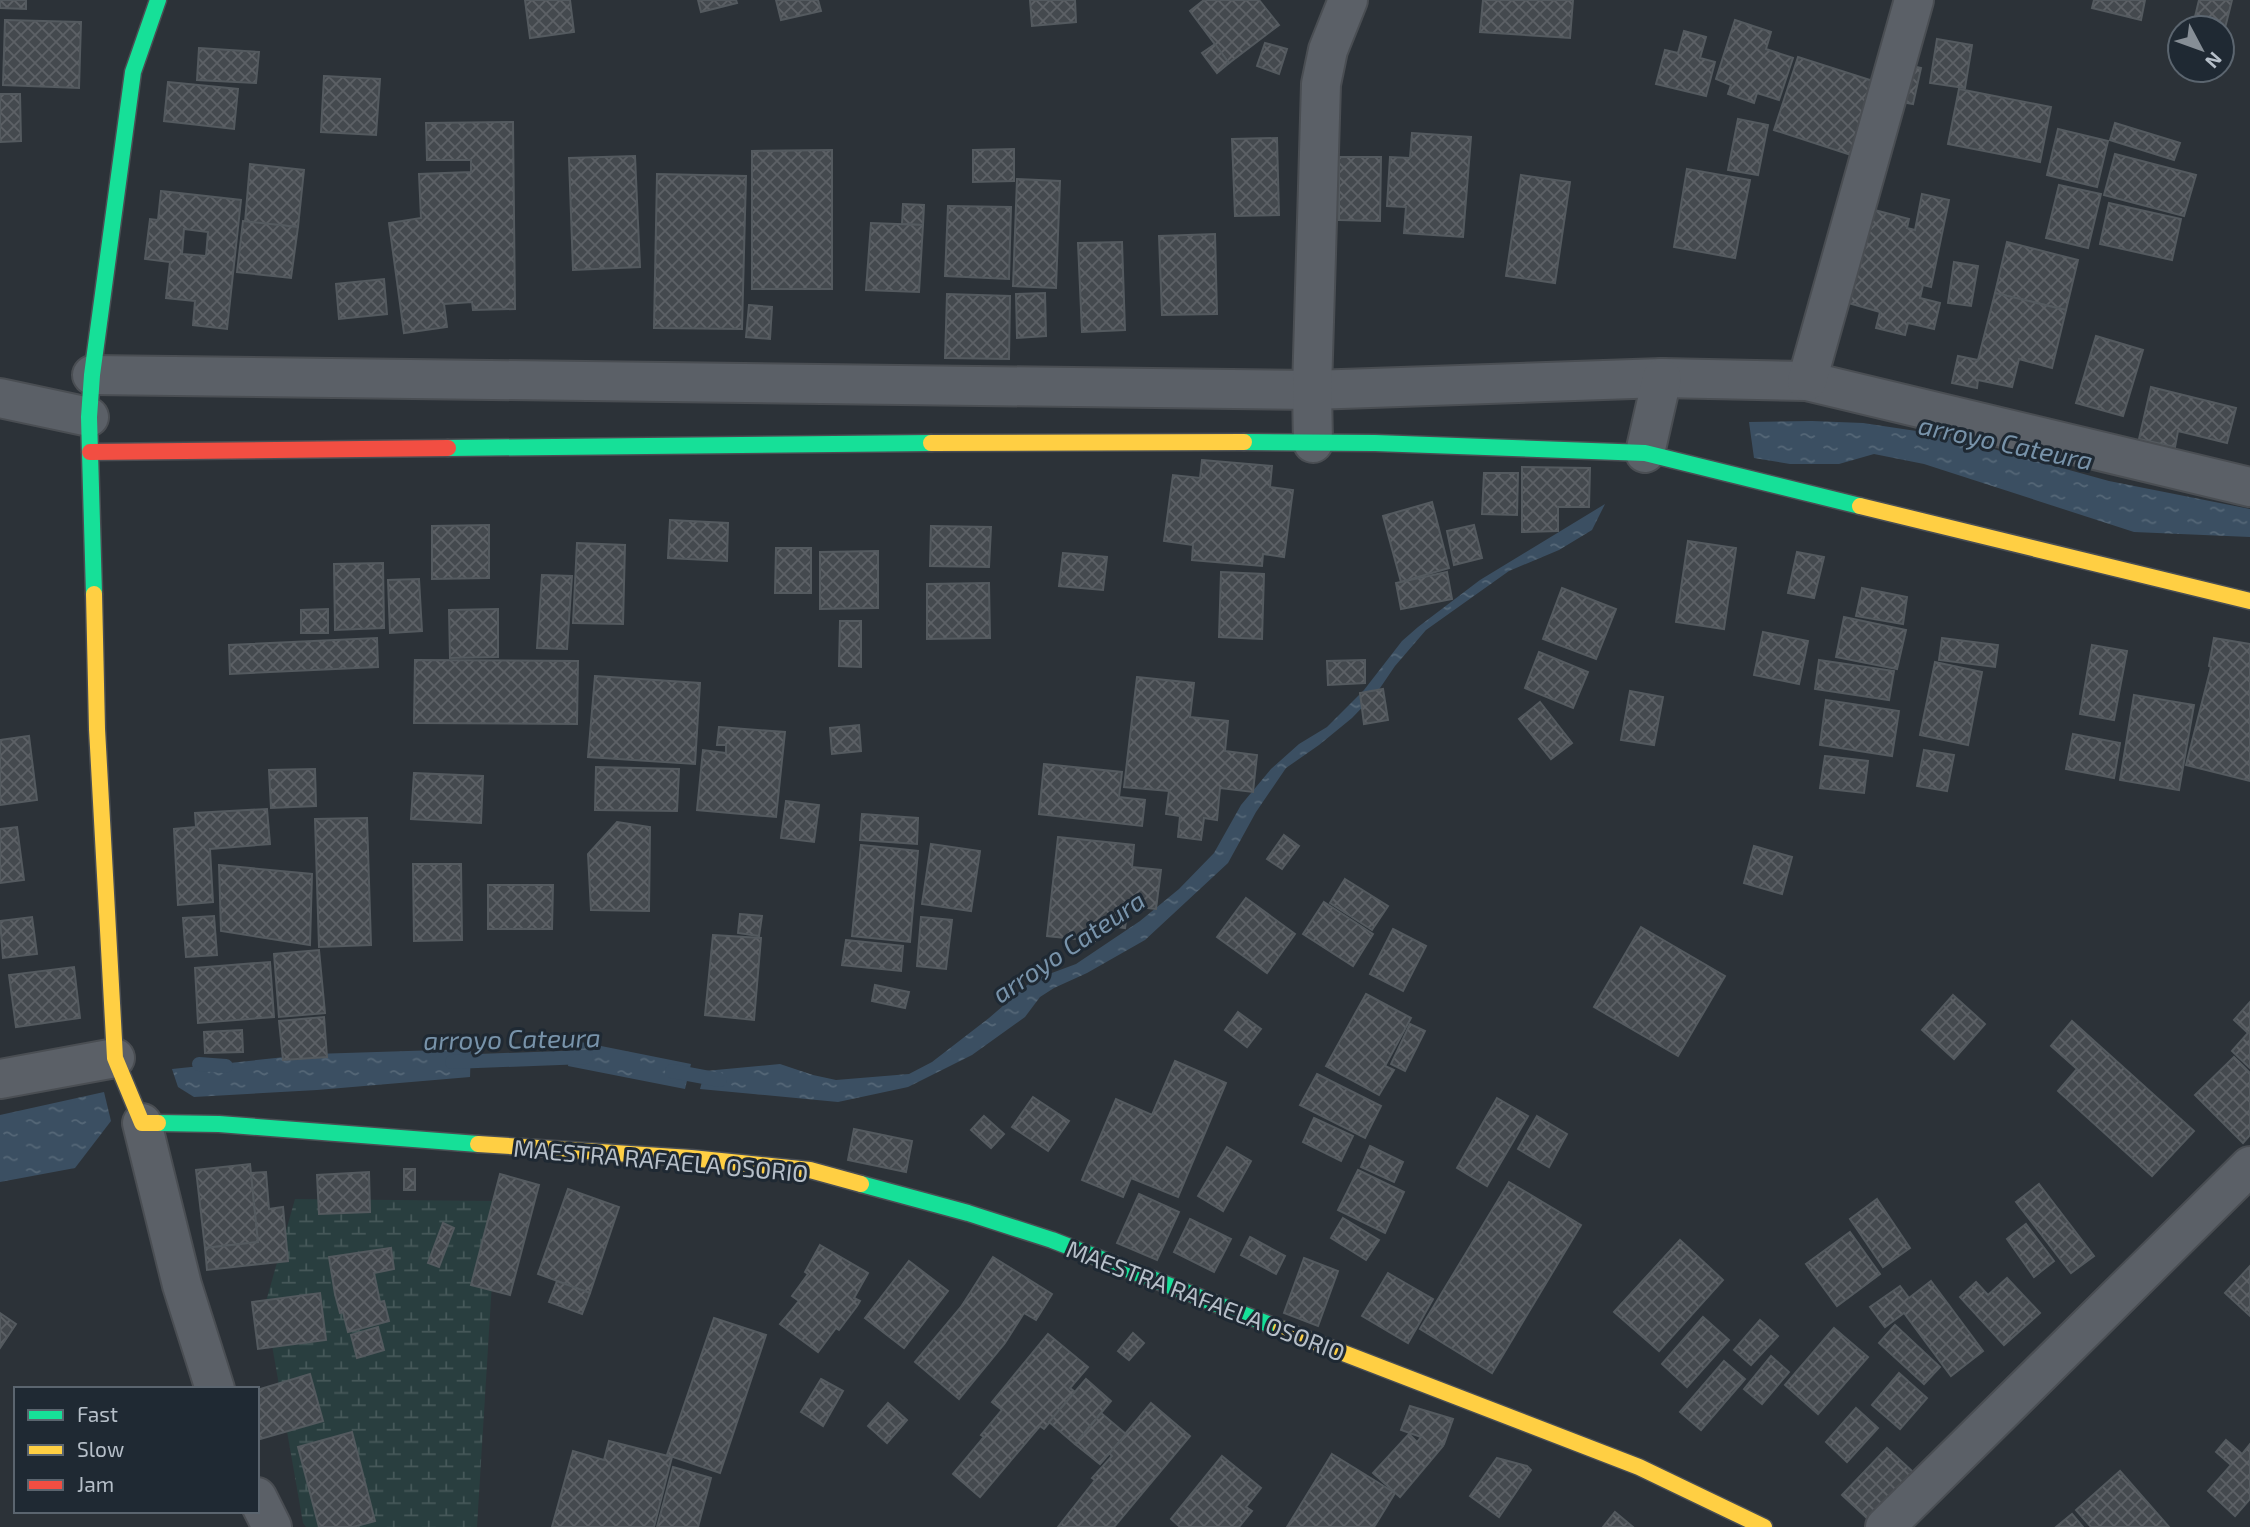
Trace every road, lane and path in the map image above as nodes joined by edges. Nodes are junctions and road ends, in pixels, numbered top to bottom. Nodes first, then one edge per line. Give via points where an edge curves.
1 (158, 0) edge
2 (1348, 0) edge
3 (1914, 0) edge
4 (92, 375) junction
5 (1662, 378) junction
6 (1807, 381) junction
7 (1312, 390) junction
8 (0, 398) edge
9 (90, 434) junction
10 (1314, 443) junction
11 (1645, 453) junction
12 (2250, 487) edge
13 (2250, 601) edge
14 (115, 1058) junction
15 (0, 1079) edge
16 (142, 1123) junction
17 (2250, 1166) edge
18 (214, 1387) edge
19 (259, 1501) edge
20 (272, 1527) edge
21 (1763, 1527) edge
22 (1885, 1527) edge

1 - 4 street via 133,72
2 - 7 street via 1328,50 1321,84
3 - 6 street
4 - 7 street
4 - 9 street
5 - 6 street
5 - 7 street
5 - 11 street
6 - 12 street
7 - 10 street
8 - 9 street
9 - 10 street
9 - 14 street via 97,729
10 - 11 street
11 - 13 street
14 - 15 street
14 - 16 street
16 - 18 street via 182,1285
16 - 21 street, MAESTRA RAFAELA OSORIO via 219,1124 810,1170 1052,1240 1639,1467
17 - 22 street
19 - 20 street

